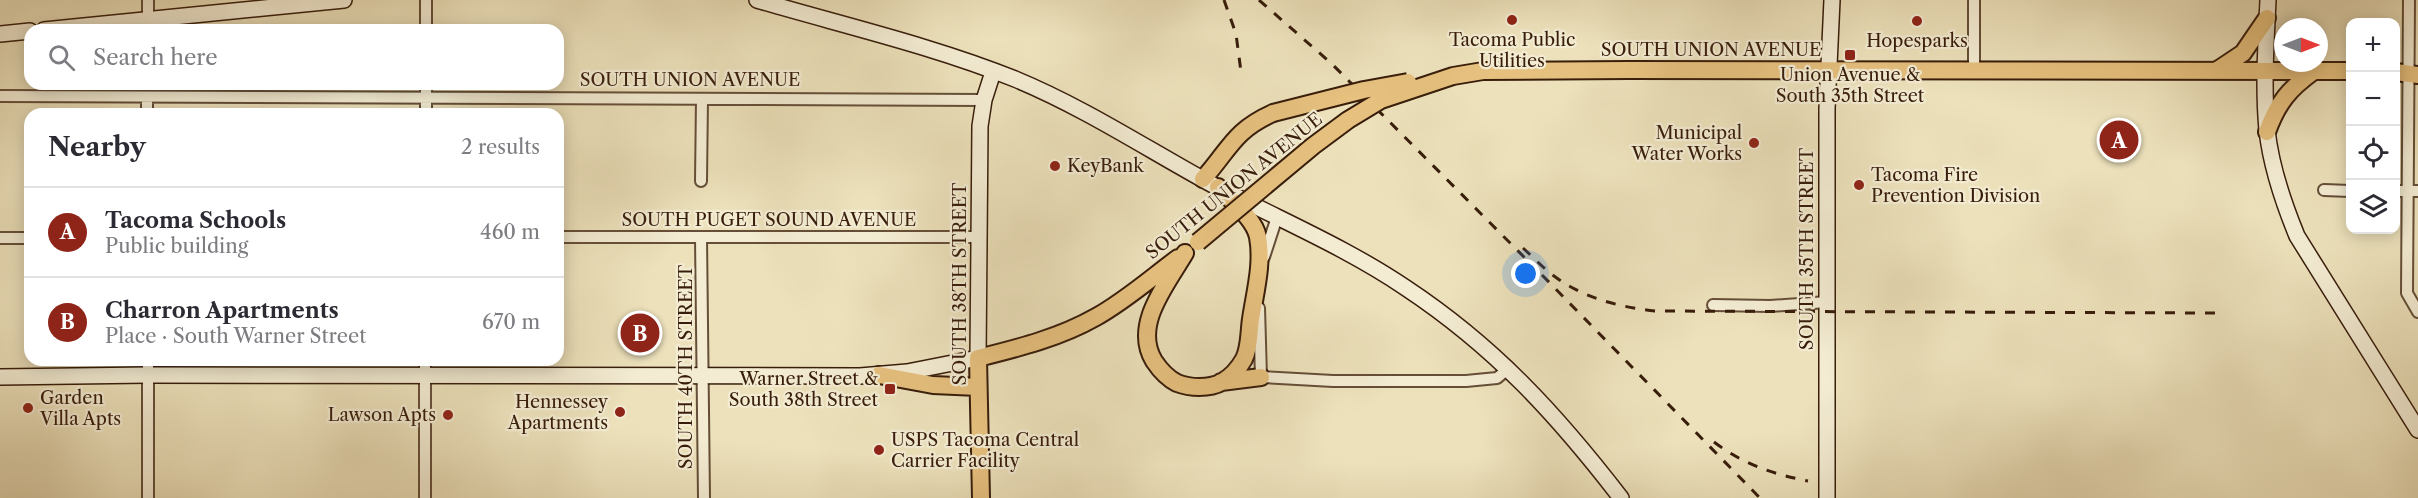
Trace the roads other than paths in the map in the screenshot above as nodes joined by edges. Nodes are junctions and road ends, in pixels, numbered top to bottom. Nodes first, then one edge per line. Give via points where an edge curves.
1 (148, 0) edge
2 (344, 0) edge
3 (426, 0) edge
4 (757, 0) edge
5 (1832, 0) edge
6 (1974, 0) edge
7 (2268, 0) edge
8 (2409, 0) edge
9 (2267, 18) junction
10 (148, 20) junction
11 (106, 24) edge
12 (426, 24) edge
13 (24, 32) edge
14 (0, 34) edge
15 (1829, 70) junction
16 (1974, 70) junction
17 (2215, 71) junction
18 (2266, 71) junction
19 (2274, 71) edge
20 (2328, 71) edge
21 (2346, 71) edge
22 (993, 72) junction
23 (2313, 72) edge
24 (2407, 74) edge
25 (1453, 76) junction
26 (426, 90) edge
27 (0, 96) edge
28 (147, 97) junction
29 (426, 98) junction
30 (702, 99) junction
31 (984, 100) junction
32 (147, 108) edge
33 (426, 108) edge
34 (2267, 132) junction
35 (1203, 179) junction
36 (701, 180) dead end
37 (1218, 187) junction
38 (2324, 190) dead end
39 (2346, 190) edge
40 (2401, 191) edge
41 (2418, 191) edge
42 (1277, 217) junction
43 (564, 237) edge
44 (701, 237) junction
45 (980, 237) junction
46 (0, 238) edge
47 (24, 238) edge
48 (1191, 248) junction
49 (1259, 274) junction
50 (1827, 302) junction
51 (1713, 305) dead end
52 (2418, 312) edge
53 (978, 358) junction
54 (148, 367) edge
55 (425, 367) edge
56 (1509, 368) junction
57 (879, 375) junction
58 (702, 376) junction
59 (0, 377) edge
60 (1261, 377) junction
61 (1221, 382) junction
62 (978, 387) junction
63 (2418, 430) edge
64 (148, 498) edge
65 (425, 498) edge
66 (704, 498) edge
67 (981, 498) edge
68 (1622, 498) edge
69 (1827, 498) edge

1 - 10 street
2 - 10 main road
3 - 12 street
4 - 22 main road
5 - 15 main road, SOUTH 35TH STREET
6 - 16 street
7 - 9 main road
8 - 24 street
9 - 17 main road via 2243,52
9 - 18 main road
10 - 11 main road
13 - 14 main road
15 - 16 main road, SOUTH UNION AVENUE
15 - 25 main road, SOUTH UNION AVENUE, bridge via 1511,70
15 - 50 main road, SOUTH 35TH STREET
16 - 17 main road, SOUTH UNION AVENUE
17 - 18 main road, SOUTH UNION AVENUE
18 - 19 main road, SOUTH UNION AVENUE
18 - 34 main road
20 - 21 main road, SOUTH UNION AVENUE
22 - 31 main road, SOUTH 38TH STREET
22 - 35 main road via 1082,110
23 - 34 main road via 2287,93
24 - 40 street
25 - 35 main road, bridge via 1374,88 1273,113 1253,122 1234,138
25 - 48 main road, SOUTH UNION AVENUE, bridge via 1381,100 1348,120
26 - 29 street
27 - 28 street, SOUTH UNION AVENUE
28 - 29 street, SOUTH UNION AVENUE
28 - 32 street
29 - 30 street, SOUTH UNION AVENUE
29 - 33 street
30 - 31 street, SOUTH UNION AVENUE
30 - 36 street
31 - 45 main road, SOUTH 38TH STREET via 980,126
34 - 63 main road via 2279,190 2297,236
35 - 37 main road
37 - 42 main road
37 - 49 main road via 1252,224 1258,237
38 - 39 street
40 - 41 street
40 - 52 street via 2407,293
42 - 49 street
42 - 56 main road via 1405,287
43 - 44 street, SOUTH PUGET SOUND AVENUE
44 - 45 street, SOUTH PUGET SOUND AVENUE
44 - 58 street, SOUTH 40TH STREET
45 - 53 main road, SOUTH 38TH STREET
46 - 47 street
48 - 53 main road, SOUTH UNION AVENUE via 1095,317 1035,343
48 - 61 main road via 1149,318 1150,354 1160,370 1175,382 1199,387
49 - 60 street
49 - 61 main road via 1244,358
50 - 51 street
50 - 69 main road, SOUTH 35TH STREET
53 - 57 main road
53 - 62 main road, SOUTH 38TH STREET
54 - 55 main road
54 - 59 main road
54 - 64 street
55 - 58 main road
55 - 65 street
56 - 60 street via 1497,378 1466,381
56 - 68 main road via 1571,434
57 - 58 main road
57 - 62 main road via 933,385
58 - 66 street, SOUTH 40TH STREET
60 - 61 main road
62 - 67 main road, SOUTH 38TH STREET

